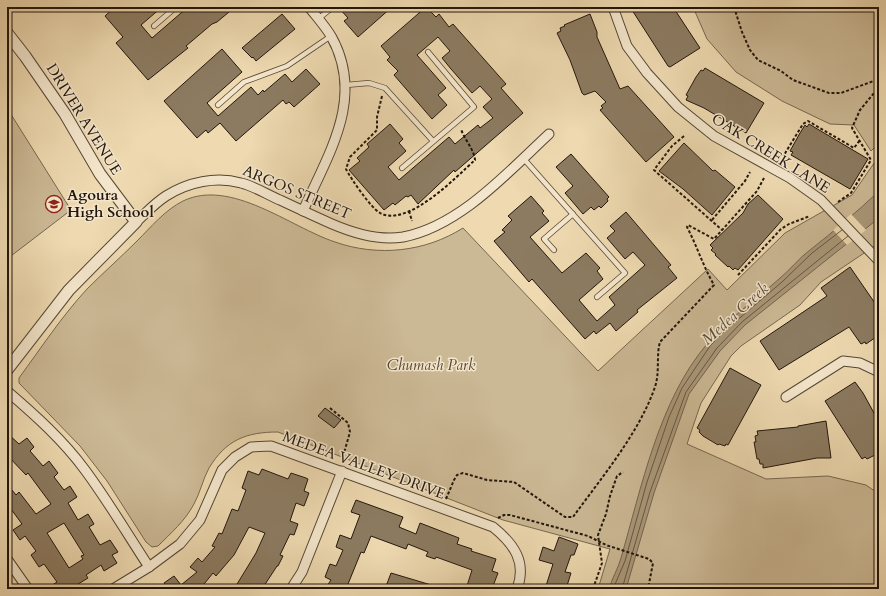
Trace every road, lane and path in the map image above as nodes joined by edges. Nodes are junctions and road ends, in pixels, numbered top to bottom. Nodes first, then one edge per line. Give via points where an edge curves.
1 (176, 7) edge
2 (309, 7) edge
3 (333, 7) edge
4 (613, 7) edge
5 (734, 7) edge
6 (318, 19) junction
7 (154, 26) dead end
8 (7, 33) edge
9 (331, 36) junction
10 (428, 52) dead end
11 (879, 79) edge
12 (346, 85) junction
13 (879, 87) edge
14 (218, 105) dead end
15 (549, 134) dead end
16 (684, 136) dead end
17 (860, 140) junction
18 (433, 141) junction
19 (523, 158) junction
20 (402, 168) dead end
21 (750, 172) dead end
22 (780, 173) junction
23 (764, 178) dead end
24 (834, 206) junction
25 (303, 211) junction
26 (409, 211) dead end
27 (572, 214) junction
28 (810, 216) dead end
29 (712, 220) junction
30 (412, 221) dead end
31 (136, 222) junction
32 (722, 230) junction
33 (554, 250) dead end
34 (876, 258) edge
35 (738, 275) dead end
36 (598, 297) dead end
37 (7, 370) edge
38 (879, 372) edge
39 (7, 392) edge
40 (786, 397) dead end
41 (330, 408) dead end
42 (342, 460) dead end
43 (342, 471) junction
44 (623, 472) dead end
45 (446, 499) dead end
46 (498, 519) dead end
47 (598, 541) junction
48 (7, 559) edge
49 (149, 567) junction
50 (28, 589) edge
51 (113, 589) edge
52 (291, 589) edge
53 (517, 589) edge
54 (593, 589) edge
55 (648, 589) edge

1 - 7 lane
2 - 6 street
3 - 6 lane
4 - 22 street, OAK CREEK LANE via 627,46 678,107 714,136
5 - 11 path via 750,50 758,60 793,80 829,93 841,93
6 - 9 street
8 - 31 street, DRIVER AVENUE via 65,114 100,174
9 - 12 street via 342,61
9 - 14 lane via 288,66 244,82
10 - 18 lane via 474,107
12 - 18 lane via 369,83 385,88
12 - 25 street via 339,131
13 - 17 path via 860,110 853,124 852,128
15 - 19 street, ARGOS STREET
16 - 29 path via 672,146 654,170
17 - 22 path via 854,148 808,121 803,124 784,154 788,157
17 - 24 path via 871,157 870,162 851,193
18 - 20 lane
19 - 25 street, ARGOS STREET via 453,216 432,228 402,237 372,237 345,230
19 - 27 lane
21 - 29 path
22 - 24 street, OAK CREEK LANE
23 - 32 path via 757,191
24 - 34 street, OAK CREEK LANE
25 - 31 street, ARGOS STREET via 242,183 222,180 186,185 166,196
26 - 30 path
27 - 33 lane via 544,239
27 - 36 lane via 625,273
28 - 35 path via 781,230
29 - 32 path
31 - 37 street, ARGOS STREET via 69,290
32 - 45 path via 714,239 688,225 704,268 714,285 660,342 655,388 629,440 573,516 565,517 514,482 487,480 462,473 457,475
38 - 40 street via 860,363 843,361
39 - 49 street via 48,429 85,469
41 - 42 path via 348,423 350,432
43 - 49 street, MEDEA VALLEY DRIVE via 271,446 251,447 235,457 222,470 200,520 180,544
43 - 52 street via 302,572
43 - 53 street, MEDEA VALLEY DRIVE via 493,528 514,548 521,572
44 - 47 path via 617,476 612,488
46 - 47 path via 510,515
47 - 54 path via 602,563
47 - 55 path via 649,559 653,563
48 - 50 street
49 - 51 street, MEDEA VALLEY DRIVE

